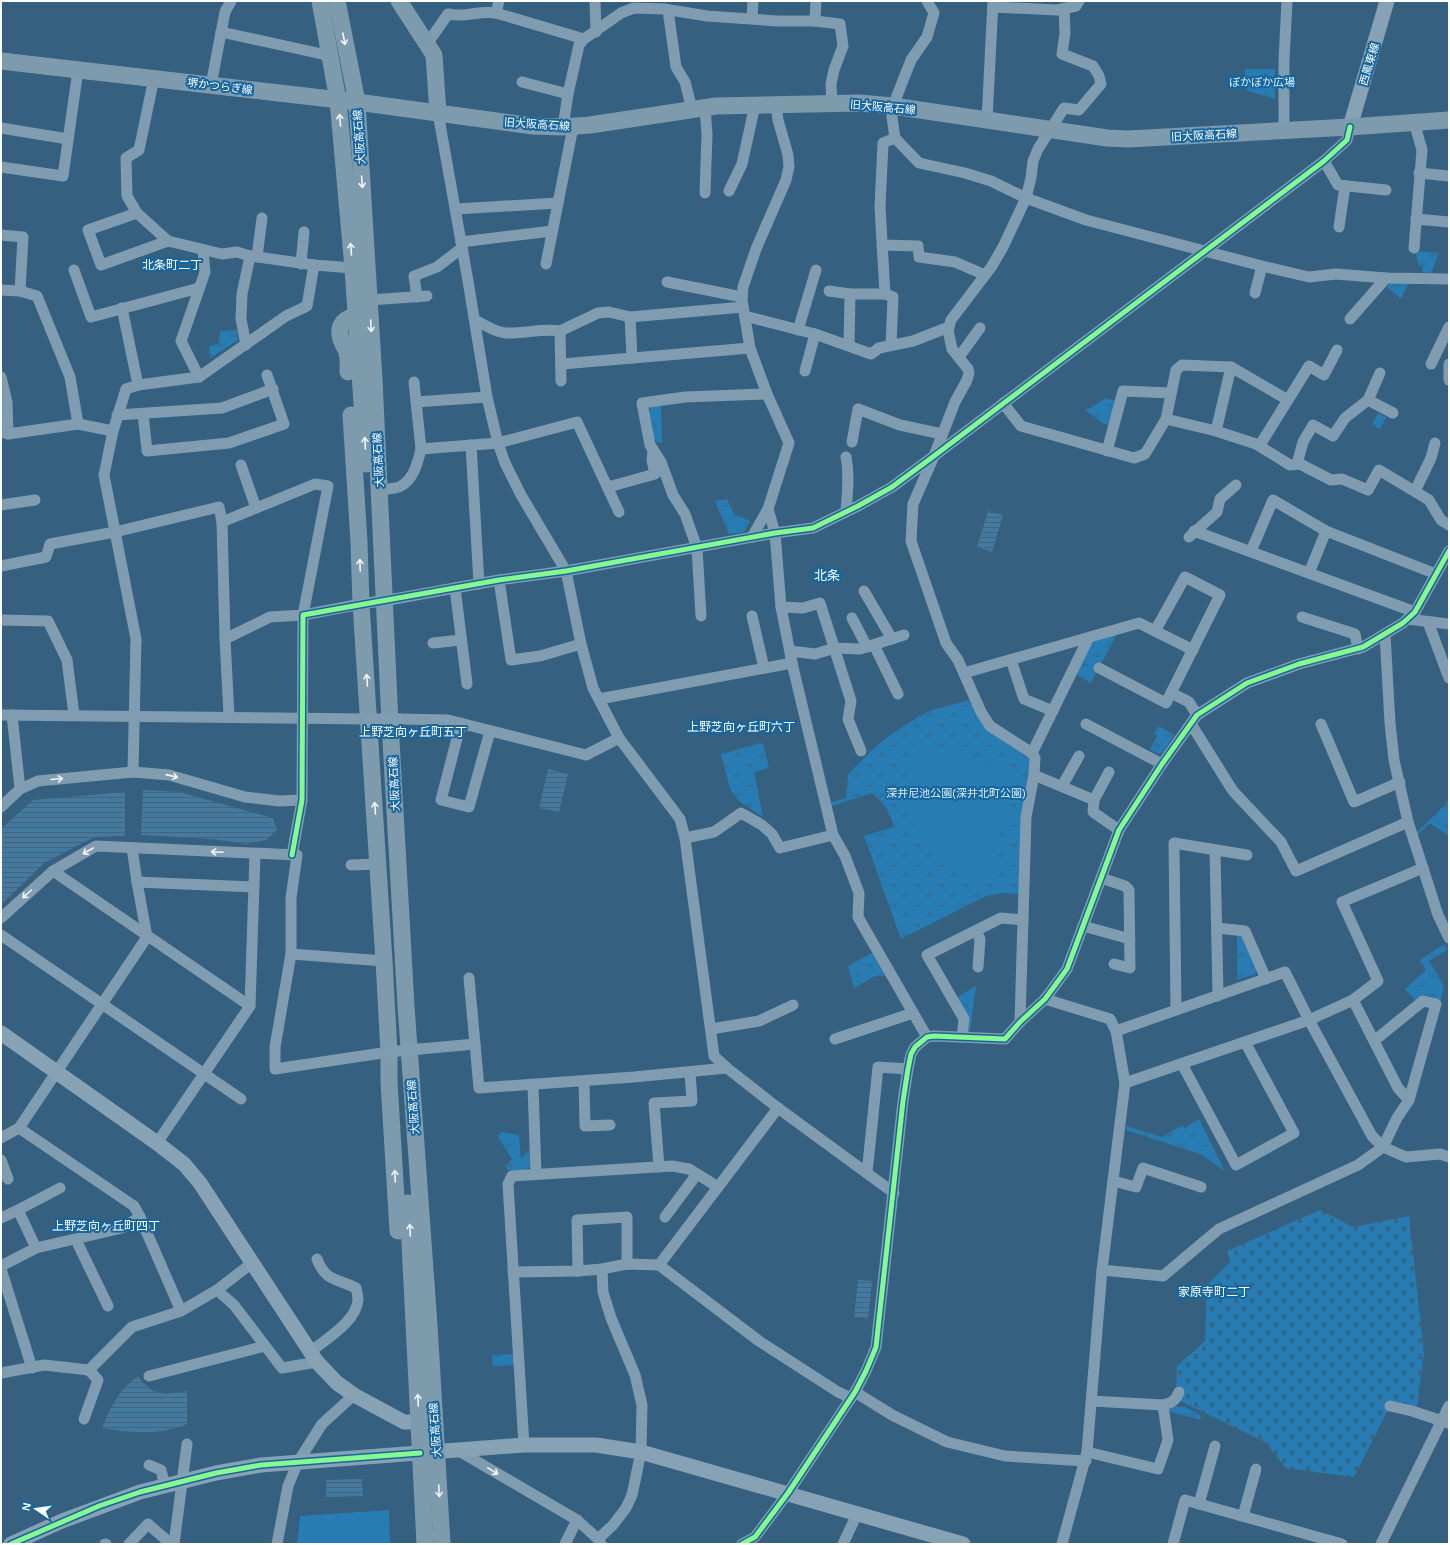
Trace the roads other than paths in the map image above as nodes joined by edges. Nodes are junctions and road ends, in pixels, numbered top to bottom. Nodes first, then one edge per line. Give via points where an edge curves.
1 (231, 1) edge
2 (320, 1) edge
3 (337, 1) edge
4 (399, 1) edge
5 (499, 1) edge
6 (595, 1) edge
7 (753, 1) edge
8 (816, 1) edge
9 (927, 1) edge
10 (1079, 1) edge
11 (1287, 1) edge
12 (1387, 1) edge
13 (993, 4) edge
14 (666, 7) edge
15 (1064, 9) junction
16 (496, 13) junction
17 (752, 18) junction
18 (815, 21) junction
19 (221, 32) junction
20 (596, 32) junction
21 (584, 39) junction
22 (428, 44) junction
23 (331, 56) junction
24 (1, 61) edge
25 (78, 70) junction
26 (154, 78) junction
27 (522, 82) dead end
28 (210, 85) junction
29 (568, 94) junction
30 (338, 100) junction
31 (357, 102) junction
32 (832, 104) junction
33 (756, 105) junction
34 (776, 105) junction
35 (893, 106) junction
36 (699, 108) junction
37 (438, 113) junction
38 (987, 120) junction
39 (1449, 120) edge
40 (1414, 122) junction
41 (568, 127) junction
42 (1350, 127) junction
43 (1, 128) edge
44 (1051, 130) junction
45 (1284, 130) junction
46 (895, 138) junction
47 (68, 139) junction
48 (1324, 161) junction
49 (1, 167) edge
50 (1419, 173) junction
51 (1449, 176) edge
52 (1345, 186) junction
53 (1386, 190) dead end
54 (729, 191) dead end
55 (705, 193) dead end
56 (1026, 198) junction
57 (558, 203) junction
58 (456, 209) junction
59 (137, 213) junction
60 (262, 218) dead end
61 (1416, 219) junction
62 (1449, 222) edge
63 (1339, 227) dead end
64 (552, 231) junction
65 (304, 232) dead end
66 (1, 235) edge
67 (168, 241) junction
68 (462, 245) junction
69 (882, 245) junction
70 (1414, 248) dead end
71 (204, 250) junction
72 (1204, 250) junction
73 (253, 257) junction
74 (301, 264) junction
75 (546, 264) dead end
76 (314, 266) junction
77 (1262, 266) junction
78 (353, 268) junction
79 (74, 270) dead end
80 (816, 270) dead end
81 (985, 275) junction
82 (1386, 278) junction
83 (1449, 279) edge
84 (667, 282) dead end
85 (199, 288) junction
86 (1, 290) edge
87 (20, 291) junction
88 (829, 291) dead end
89 (850, 294) junction
90 (885, 294) junction
91 (1255, 294) dead end
92 (369, 300) junction
93 (743, 306) junction
94 (122, 308) junction
95 (356, 316) junction
96 (630, 317) junction
97 (1350, 319) dead end
98 (475, 320) junction
99 (949, 327) junction
100 (1449, 327) edge
101 (980, 328) dead end
102 (798, 330) junction
103 (560, 331) junction
104 (815, 334) junction
105 (246, 345) junction
106 (891, 345) junction
107 (849, 346) junction
108 (750, 348) junction
109 (1337, 350) dead end
110 (959, 357) junction
111 (632, 358) junction
112 (562, 364) junction
113 (1431, 364) dead end
114 (1449, 364) edge
115 (1231, 367) junction
116 (805, 371) dead end
117 (1380, 373) dead end
118 (267, 375) dead end
119 (1, 377) edge
120 (199, 377) junction
121 (374, 379) junction
122 (1449, 380) edge
123 (414, 382) dead end
124 (562, 382) dead end
125 (138, 385) junction
126 (273, 389) junction
127 (1171, 393) junction
128 (767, 394) junction
129 (487, 397) junction
130 (1288, 400) junction
131 (1368, 400) junction
132 (416, 402) junction
133 (1003, 403) junction
134 (1393, 412) dead end
135 (144, 414) junction
136 (118, 416) junction
137 (1166, 419) junction
138 (78, 424) junction
139 (113, 431) junction
140 (1216, 431) junction
141 (5, 433) edge
142 (942, 434) junction
143 (852, 442) dead end
144 (498, 443) junction
145 (1435, 444) dead end
146 (471, 445) junction
147 (1260, 445) junction
148 (421, 449) junction
149 (653, 450) junction
150 (1107, 451) junction
151 (934, 456) junction
152 (846, 457) dead end
153 (1297, 464) junction
154 (241, 465) dead end
155 (1236, 485) dead end
156 (608, 487) junction
157 (389, 489) junction
158 (1415, 491) junction
159 (35, 500) dead end
160 (1, 505) edge
161 (256, 508) junction
162 (768, 509) junction
163 (619, 512) dead end
164 (846, 512) junction
165 (222, 522) junction
166 (1449, 525) edge
167 (1326, 531) junction
168 (115, 532) junction
169 (775, 533) junction
170 (752, 537) junction
171 (697, 548) junction
172 (1251, 551) junction
173 (1449, 551) edge
174 (1, 566) edge
175 (566, 572) junction
176 (1309, 573) junction
177 (1436, 574) junction
178 (499, 580) junction
179 (479, 584) junction
180 (455, 588) junction
181 (864, 591) dead end
182 (394, 599) junction
183 (361, 604) junction
184 (781, 607) junction
185 (303, 615) junction
186 (701, 616) dead end
187 (752, 616) dead end
188 (1411, 616) junction
189 (1302, 617) dead end
190 (852, 618) dead end
191 (1, 620) edge
192 (1428, 622) junction
193 (1449, 624) edge
194 (1155, 631) junction
195 (1385, 634) junction
196 (904, 635) dead end
197 (225, 639) junction
198 (892, 639) junction
199 (1088, 639) junction
200 (461, 640) junction
201 (434, 643) dead end
202 (581, 644) junction
203 (870, 646) junction
204 (835, 648) junction
205 (1358, 649) junction
206 (790, 650) junction
207 (1193, 650) junction
208 (1011, 660) junction
209 (792, 663) junction
210 (764, 668) junction
211 (1099, 668) dead end
212 (964, 673) junction
213 (1449, 678) edge
214 (466, 684) dead end
215 (1171, 693) junction
216 (898, 694) dead end
217 (599, 699) junction
218 (1053, 711) junction
219 (6, 715) edge
220 (74, 715) junction
221 (134, 715) junction
222 (229, 716) junction
223 (304, 717) junction
224 (369, 719) junction
225 (400, 719) junction
226 (1194, 719) junction
227 (461, 723) junction
228 (1086, 724) dead end
229 (1321, 724) dead end
230 (490, 730) junction
231 (619, 738) junction
232 (861, 751) dead end
233 (1032, 753) junction
234 (1079, 756) dead end
235 (1162, 764) junction
236 (133, 772) junction
237 (1109, 772) dead end
238 (1034, 775) junction
239 (1400, 782) junction
240 (1062, 786) junction
241 (20, 789) junction
242 (302, 800) junction
243 (1094, 800) junction
244 (1, 807) edge
245 (1408, 822) junction
246 (1119, 830) junction
247 (832, 835) junction
248 (685, 838) junction
249 (132, 848) junction
250 (1215, 850) junction
251 (256, 854) junction
252 (294, 855) junction
253 (1247, 855) dead end
254 (379, 864) junction
255 (351, 866) dead end
256 (1423, 868) junction
257 (53, 871) junction
258 (1101, 878) junction
259 (137, 882) junction
260 (254, 887) junction
261 (1, 918) edge
262 (1023, 920) junction
263 (1083, 926) junction
264 (1217, 928) junction
265 (976, 931) junction
266 (1, 935) edge
267 (147, 937) junction
268 (1449, 938) edge
269 (1130, 939) junction
270 (291, 954) junction
271 (384, 960) junction
272 (1114, 964) dead end
273 (978, 967) dead end
274 (469, 978) dead end
275 (1266, 979) junction
276 (1218, 996) junction
277 (1045, 999) junction
278 (1353, 1000) junction
279 (103, 1004) junction
280 (793, 1005) dead end
281 (250, 1006) junction
282 (1176, 1010) junction
283 (913, 1013) junction
284 (1309, 1020) junction
285 (1020, 1022) junction
286 (711, 1029) junction
287 (1116, 1031) junction
288 (1, 1033) edge
289 (927, 1037) junction
290 (962, 1037) junction
291 (835, 1039) dead end
292 (1374, 1041) junction
293 (1245, 1042) junction
294 (475, 1044) junction
295 (420, 1049) junction
296 (390, 1052) junction
297 (1182, 1064) junction
298 (727, 1068) junction
299 (908, 1068) junction
300 (56, 1072) junction
301 (690, 1072) junction
302 (204, 1073) junction
303 (584, 1081) junction
304 (1125, 1083) junction
305 (533, 1086) junction
306 (241, 1099) dead end
307 (1409, 1100) junction
308 (778, 1108) junction
309 (610, 1125) dead end
310 (18, 1128) junction
311 (1, 1138) edge
312 (157, 1143) junction
313 (1383, 1147) junction
314 (1449, 1157) edge
315 (1, 1160) edge
316 (659, 1166) junction
317 (866, 1173) junction
318 (536, 1174) junction
319 (697, 1174) junction
320 (8, 1179) dead end
321 (1113, 1181) junction
322 (718, 1186) junction
323 (60, 1188) dead end
324 (1201, 1188) dead end
325 (894, 1193) junction
326 (18, 1210) junction
327 (140, 1217) junction
328 (665, 1217) dead end
329 (1, 1218) edge
330 (76, 1240) junction
331 (36, 1248) junction
332 (317, 1259) dead end
333 (252, 1263) junction
334 (627, 1264) junction
335 (659, 1265) junction
336 (1, 1266) edge
337 (1, 1269) edge
338 (602, 1269) junction
339 (1102, 1270) junction
340 (578, 1271) junction
341 (513, 1272) junction
342 (217, 1290) junction
343 (108, 1306) dead end
344 (181, 1311) junction
345 (421, 1325) junction
346 (265, 1346) junction
347 (314, 1357) junction
348 (32, 1368) junction
349 (89, 1370) junction
350 (1, 1373) edge
351 (149, 1376) dead end
352 (1179, 1392) dead end
353 (354, 1395) junction
354 (853, 1395) junction
355 (1092, 1401) junction
356 (1164, 1405) junction
357 (1390, 1406) dead end
358 (1449, 1406) edge
359 (84, 1419) dead end
360 (419, 1422) junction
361 (1446, 1422) edge
362 (187, 1444) dead end
363 (524, 1445) junction
364 (1215, 1446) dead end
365 (460, 1451) junction
366 (428, 1452) junction
367 (641, 1452) junction
368 (1086, 1457) junction
369 (298, 1462) junction
370 (149, 1465) dead end
371 (1256, 1469) dead end
372 (182, 1481) junction
373 (165, 1486) junction
374 (788, 1493) junction
375 (1199, 1504) junction
376 (857, 1514) junction
377 (1244, 1516) junction
378 (577, 1520) junction
379 (758, 1540) edge
380 (933, 1540) edge
381 (600, 1541) edge
382 (11, 1544) edge
383 (129, 1544) edge
384 (170, 1544) edge
385 (174, 1544) edge
386 (277, 1544) edge
387 (425, 1544) edge
388 (442, 1544) edge
389 (565, 1544) edge
390 (742, 1544) edge
391 (843, 1544) edge
392 (963, 1544) edge
393 (1062, 1544) edge
394 (1173, 1544) edge
395 (1342, 1544) edge
396 (1381, 1544) edge

1 - 19 street via 225,12
2 - 23 main road, 大阪高石線
3 -> 31 main road, 大阪高石線
4 - 22 main road
5 - 16 street
6 - 20 street
7 - 17 street
8 - 18 street
9 - 35 street via 934,13 927,37 911,60
10 - 15 street via 1076,6
11 - 45 street
12 - 42 street, 西鳳東線
13 - 15 street
13 - 38 street
14 - 17 street via 707,16
14 - 20 street via 634,8 621,13
14 - 36 street via 676,67
15 - 44 street via 1065,32 1062,54 1093,66 1101,84 1080,110 1064,108
16 - 21 street
16 - 22 street via 459,16 448,14
17 - 18 street
18 - 32 street via 840,24 844,46 831,84
19 - 23 street
19 - 28 street
20 - 21 street
21 - 29 street via 579,45
22 - 37 main road via 434,55
23 - 30 main road, 大阪高石線
24 - 25 main road, 堺かつらぎ線
25 - 26 main road, 堺かつらぎ線
25 - 47 street
26 - 28 main road, 堺かつらぎ線
26 - 59 street via 139,150 126,158 127,196
27 - 29 street
28 - 30 main road, 堺かつらぎ線
29 - 41 street
30 - 31 main road, 堺かつらぎ線
78 -> 30 main road, 大阪高石線
31 - 37 main road, 堺かつらぎ線
31 -> 92 main road, 大阪高石線
32 - 34 main road, 旧大阪高石線
32 - 35 main road, 旧大阪高石線
33 - 34 main road, 旧大阪高石線
33 - 36 main road, 旧大阪高石線
33 - 54 street via 742,164
34 - 93 street via 788,155 788,168 786,180 756,249 743,287
35 - 38 main road, 旧大阪高石線
35 - 46 street
36 - 41 main road, 旧大阪高石線
36 - 55 street via 707,135
37 - 41 main road, 旧大阪高石線 via 533,126
37 - 58 street
38 - 44 main road, 旧大阪高石線
39 - 40 main road, 旧大阪高石線
40 - 42 main road, 旧大阪高石線
40 - 50 street via 1422,150
41 - 57 street
42 - 45 main road, 旧大阪高石線
42 - 48 street via 1347,140
43 - 47 street
44 - 45 main road, 旧大阪高石線 via 1128,139
44 - 56 street via 1038,150
46 - 56 street via 919,163 990,181
46 - 69 street via 883,143 880,207
47 - 49 street via 63,176
48 - 52 street via 1338,185
48 - 72 street
50 - 51 street
50 - 61 street
52 - 53 street
52 - 63 street
56 - 72 street via 1086,220
56 - 81 street via 1003,247
57 - 58 street
57 - 64 street
58 - 68 street
59 - 67 street
59 - 67 street via 88,230 101,265
60 - 73 street
61 - 62 street
61 - 70 street
64 - 68 street
64 - 75 street
65 - 74 street
66 - 87 street via 23,236
67 - 71 street
68 - 92 street via 437,267 414,276 422,296
68 - 98 street
69 - 81 street via 918,246 919,257 955,262
69 - 90 street
71 - 73 street via 222,254 237,252
71 - 85 street via 205,272
72 - 77 street
72 - 133 street
73 - 74 street
73 - 105 street via 242,294
74 - 76 street
76 - 78 street
76 - 105 street via 307,306 286,316
77 - 82 street via 1309,277 1336,274
77 - 91 street
78 - 95 main road, 大阪高石線
79 - 94 street via 91,317
80 - 102 street
81 - 99 street via 951,320
82 - 83 street
82 - 97 street
84 - 93 street
85 - 94 street
85 - 120 street via 181,341
86 - 87 street
87 - 138 street via 37,296 70,377
88 - 89 street
89 - 90 street
89 - 107 street
90 - 106 street via 893,297
92 -> 121 main road, 大阪高石線
93 - 96 street
93 - 102 street
93 - 108 street
94 - 125 street
183 -> 95 main road via 347,352 339,333 342,323 347,318
345 -> 95 main road, 大阪高石線
96 - 103 street via 598,312
96 - 111 street
98 - 103 street via 492,330 506,333 550,329
98 - 129 street
99 - 106 street via 913,341
99 - 110 street via 949,341
100 - 113 street
101 - 110 street
102 - 104 street
103 - 112 street
104 - 107 street
104 - 116 street
105 - 120 street
106 - 107 street via 879,348 871,354
108 - 111 street
108 - 128 street
109 - 130 street via 1324,375 1309,366
110 - 142 street via 969,373
111 - 112 street
112 - 124 street
114 - 122 street
115 - 127 street via 1182,365 1176,370
115 - 130 street
115 - 140 street
117 - 131 street
118 - 126 street
119 - 141 street via 7,402
120 - 125 street
121 - 157 main road via 383,395
121 - 345 main road, 大阪高石線
123 - 132 street
125 - 136 street via 126,390
126 - 135 street via 222,408
126 - 135 street via 284,424 229,443 147,450
127 - 137 street
127 - 150 street via 1123,391
128 - 149 street via 642,403 650,446
128 - 162 street via 789,443
129 - 132 street
129 - 144 street
130 - 147 street
131 - 134 street
131 - 153 street via 1345,418 1333,436 1313,425 1303,442
132 - 148 street
133 - 150 street via 1021,426
133 - 151 street
135 - 136 street
136 - 139 street
137 - 140 street
137 - 150 street via 1145,454 1134,458
138 - 139 street
138 - 141 street
139 - 168 street via 104,475
140 - 147 street
142 - 143 street via 900,425 858,409
142 - 151 street
144 - 146 street
144 - 156 street via 577,422
144 - 175 street via 504,463
145 - 158 street
146 - 148 street
146 - 179 street
147 - 153 street via 1290,465
148 - 157 street via 411,476 402,486
149 - 156 street via 655,474
149 - 171 street via 661,462 673,495 685,514
151 - 164 street via 892,486
151 - 212 street via 913,504 911,541 946,643
152 - 164 street
153 - 158 street via 1331,480 1342,479 1368,490 1379,470
154 - 161 street
155 - 172 street via 1220,499 1217,512 1192,534
156 - 163 street
157 - 182 main road
158 - 166 street via 1429,500 1441,520
159 - 160 street
161 - 165 street
161 - 185 street via 315,484 328,486
162 - 169 street
162 - 170 street
164 - 169 street via 813,528
165 - 168 street via 219,506
165 - 197 street
167 - 172 street via 1273,500
167 - 176 street
167 - 177 street
168 - 174 street via 50,544 46,557
168 - 221 street via 136,639
169 - 170 street
169 - 184 street
170 - 171 street
171 - 175 street
171 - 186 street
172 - 176 street
173 - 177 street
175 - 178 street
175 - 202 street
176 - 188 street
177 - 188 street
178 - 179 street
178 - 202 street via 511,660 540,656
179 - 180 street
180 - 182 street
180 - 200 street
181 - 198 street
182 - 183 street, bridge
182 - 225 main road
183 - 185 street
224 -> 183 main road
184 - 204 street via 803,608 820,603
184 - 206 street
185 - 197 street via 270,617
185 - 223 street
187 - 210 street
188 - 192 street
188 - 195 street
189 - 205 street via 1355,634
190 - 203 street
191 - 220 street via 48,621 67,660
192 - 193 street
192 - 213 street
194 - 199 street via 1139,623
194 - 207 street
194 - 207 street via 1185,577 1220,595
195 - 205 street
195 - 239 street via 1390,723 1394,760
196 - 198 street
197 - 222 street
198 - 203 street
199 - 208 street
199 - 218 street
200 - 201 street
200 - 214 street
202 - 217 street
203 - 204 street via 860,650
203 - 216 street
204 - 206 street via 815,654
204 - 232 street via 851,701 848,719
205 - 226 street via 1299,664 1247,683
206 - 209 street
207 - 215 street
208 - 212 street
208 - 218 street via 1024,699
209 - 210 street
209 - 247 street
210 - 217 street
211 - 215 street via 1166,703
212 - 233 street via 990,726
215 - 226 street via 1189,702
217 - 231 street
218 - 233 street
219 - 220 street
219 - 241 street
220 - 221 street
221 - 222 street
221 - 236 street
222 - 223 street
223 - 224 street
223 - 242 street
224 - 225 street, bridge
254 -> 224 main road
225 - 227 street via 448,720
225 - 295 main road
226 - 235 street
226 - 245 street via 1233,791 1281,842 1296,871
227 - 230 street
227 - 230 street via 441,800 462,806 469,807
228 - 235 street
229 - 239 street via 1354,802
230 - 231 street via 586,755
231 - 248 street via 680,819
233 - 238 street via 1035,758
234 - 240 street
235 - 246 street
241 -> 236 street via 38,781
236 -> 242 street via 169,775 245,797 278,801
237 - 243 street
238 - 240 street
238 - 262 street via 1026,817
239 - 245 street
240 - 243 street
241 - 244 street
242 - 252 street
243 - 246 street via 1093,812
245 - 256 street
246 - 258 street
247 - 248 street via 780,848 772,834 762,825 741,813 714,832
247 - 283 street via 845,856 859,894 858,917
248 - 286 street
251 -> 249 street
249 -> 257 street via 96,846
249 - 259 street
250 - 253 street
250 - 264 street
250 - 282 street via 1174,843
251 - 252 street
251 - 260 street
252 - 270 street
254 - 255 street
254 - 271 main road
256 - 268 street via 1438,915
256 - 278 street via 1342,902 1378,981
257 -> 261 street
257 - 267 street
258 - 263 street
258 - 269 street via 1125,886 1129,890
259 - 260 street
259 - 267 street
260 - 281 street
262 - 265 street via 1001,918
262 - 285 street
263 - 269 street
263 - 277 street via 1067,969
264 - 275 street via 1245,931
264 - 276 street
265 - 273 street via 980,939
265 - 290 street via 927,955 964,1019
266 - 279 street
267 - 279 street
267 - 281 street
269 - 272 street via 1130,968
270 - 271 street
270 - 296 street via 275,1047 275,1068
271 - 296 main road
274 - 294 street
275 - 276 street
275 - 284 street via 1285,972
276 - 282 street
277 - 285 street
277 - 287 street via 1110,1019
278 - 284 street
278 - 292 street
279 - 300 street
279 - 302 street
280 - 286 street via 759,1021
281 - 302 street
282 - 287 street
283 - 289 street
283 - 291 street
284 - 293 street
284 - 313 street via 1372,1136
285 - 290 street via 1005,1039
286 - 298 street via 714,1056
287 - 304 street
288 - 300 street
289 - 290 street
289 - 299 street via 911,1054
292 - 307 street via 1398,1088
292 - 307 street via 1423,1000 1436,1004
293 - 297 street
293 - 297 street via 1294,1133 1236,1165
294 - 295 street
294 - 305 street via 479,1088
295 - 296 street, bridge
295 - 345 main road via 436,1292 435,1308
345 -> 296 main road via 401,1280 389,1082
297 - 304 street
298 - 301 street
298 - 308 street
299 - 317 street via 878,1067
299 - 325 street
300 - 310 street
300 - 312 street
301 - 303 street
301 - 316 street via 692,1101 654,1103
302 - 306 street
302 - 312 street
303 - 305 street
303 - 309 street via 586,1126
304 - 321 street
305 - 318 street
307 - 313 street
308 - 317 street
308 - 322 street
310 - 311 street
310 - 327 street via 134,1206
312 - 333 street via 184,1164 200,1182
313 - 314 street via 1406,1157 1440,1154
313 - 339 street via 1358,1165 1218,1229 1163,1276
315 - 320 street
316 - 318 street
316 - 319 street via 689,1169
317 - 325 street
318 - 341 street via 512,1176 508,1184
319 - 322 street
319 - 328 street
321 - 324 street via 1136,1187 1144,1168
321 - 339 street
322 - 335 street
323 - 326 street
325 - 354 street via 876,1347
326 - 329 street
326 - 331 street
327 - 330 street via 122,1228
327 - 344 street
330 - 331 street
330 - 343 street
331 - 336 street
332 - 347 street via 325,1273 337,1282 356,1288 358,1300 346,1324
333 - 342 street
333 - 347 street
334 - 335 street
334 - 338 street
334 - 340 street via 627,1218 577,1220
335 - 354 street via 759,1341 838,1392
337 - 348 street
338 - 340 street
338 - 367 street via 603,1292 635,1375 642,1405
339 - 355 street
340 - 341 street
341 - 363 street
342 - 344 street
342 - 346 street via 234,1305
344 - 349 street via 132,1327
360 -> 345 main road, 大阪高石線
345 - 366 main road, 大阪高石線
346 - 347 street via 282,1368
346 - 351 street
347 - 353 street via 337,1383
348 - 349 street via 44,1365
348 - 350 street
349 - 359 street via 98,1380
352 - 356 street via 1176,1399
353 - 360 street via 404,1422
353 - 369 street via 322,1424
354 - 368 street via 948,1442 1004,1456
354 - 374 street
355 - 356 street
355 - 368 street
356 - 368 street via 1168,1440 1158,1469
357 - 361 street
358 - 361 street
360 - 366 main road, 大阪高石線
361 - 396 street
362 - 372 street
363 - 365 street
363 - 367 street via 596,1445
364 - 375 street
365 - 366 street
365 -> 378 street
366 - 369 street
366 - 387 main road, 大阪高石線
366 -> 388 main road, 大阪高石線
367 - 374 street
367 - 381 street via 632,1495 626,1508
368 - 393 street
369 - 372 street via 261,1465
369 - 386 street via 288,1486
370 - 373 street via 161,1470
371 - 377 street
372 - 373 street
372 - 385 street
373 - 382 street via 99,1506
374 - 376 street
374 - 379 street
375 - 377 street
375 - 394 street via 1185,1500
376 - 380 street
376 - 391 street
377 - 395 street
378 - 381 street
378 - 389 street
379 - 390 street
380 - 392 street
383 - 384 street via 148,1524

